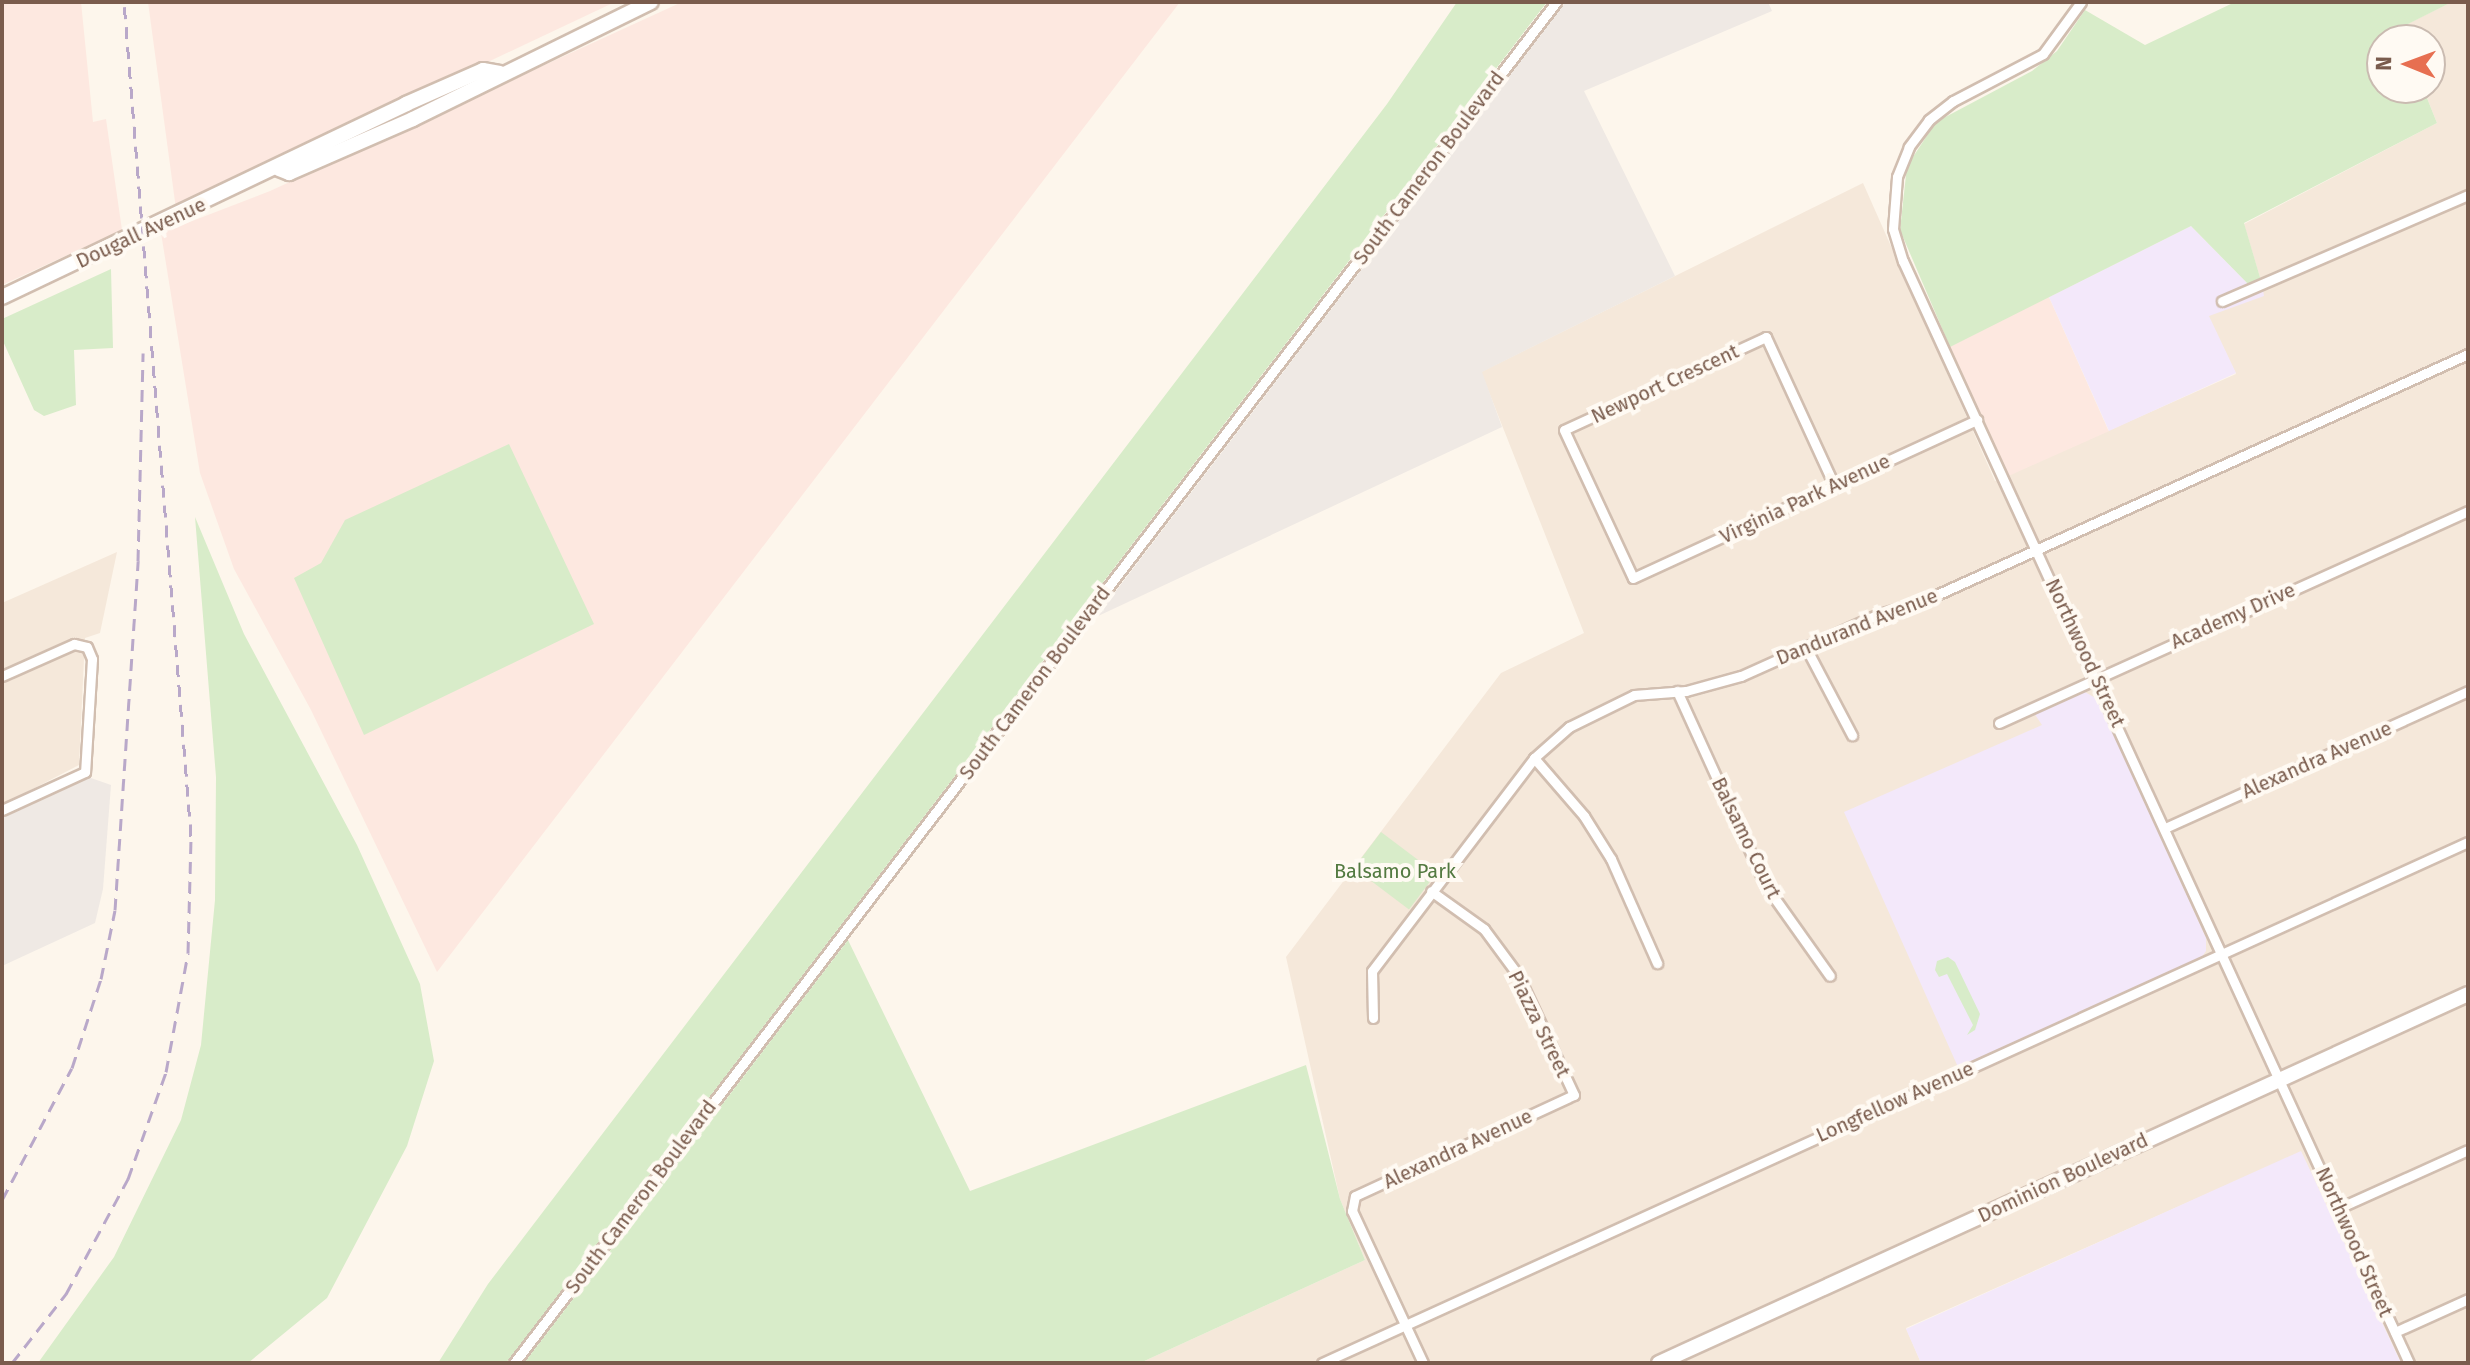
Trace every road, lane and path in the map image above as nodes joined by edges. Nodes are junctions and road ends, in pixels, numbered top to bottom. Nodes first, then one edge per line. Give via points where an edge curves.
1 (651, 2) edge
2 (1556, 2) edge
3 (2081, 2) edge
4 (2468, 195) edge
5 (2, 297) edge
6 (2222, 301) dead end
7 (2468, 354) edge
8 (1977, 420) junction
9 (1834, 485) junction
10 (2468, 511) edge
11 (2038, 550) junction
12 (1633, 578) joint
13 (1805, 646) junction
14 (2, 676) edge
15 (2096, 678) junction
16 (1677, 691) junction
17 (2468, 691) edge
18 (1999, 723) dead end
19 (1852, 735) dead end
20 (1534, 758) junction
21 (2, 810) edge
22 (2165, 828) junction
23 (2468, 842) edge
24 (1431, 891) junction
25 (2223, 954) junction
26 (1657, 963) dead end
27 (1830, 976) dead end
28 (2468, 994) edge
29 (1373, 1018) dead end
30 (2281, 1080) junction
31 (1574, 1095) joint
32 (2468, 1150) edge
33 (2339, 1208) junction
34 (2468, 1299) edge
35 (1406, 1325) junction
36 (2395, 1332) junction
37 (514, 1363) edge
38 (1322, 1363) edge
39 (1423, 1363) edge
40 (1659, 1363) edge
41 (2409, 1363) edge

1 - 5 street, Dougall Avenue via 500,73 491,84 289,173 279,169
2 - 37 street, South Cameron Boulevard
3 - 8 street, Northwood Street via 2043,54 1953,101 1929,120 1909,147 1897,177 1893,229 1903,261
4 - 6 street
7 - 11 street, Dandurand Avenue
8 - 9 street, Virginia Park Avenue
8 - 11 street, Northwood Street
9 - 12 street, Virginia Park Avenue
9 - 12 street, Newport Crescent via 1766,337 1564,430
10 - 15 street, Academy Drive
11 - 13 street, Dandurand Avenue
11 - 15 street, Northwood Street
13 - 16 street, Dandurand Avenue via 1741,676
13 - 19 street
14 - 21 street via 74,644 87,647 92,659 85,772
15 - 18 street, Academy Drive
15 - 22 street, Northwood Street
16 - 20 street, Dandurand Avenue via 1634,695 1604,708 1569,727
16 - 27 street, Balsamo Court via 1766,886
17 - 22 street, Alexandra Avenue
20 - 24 street, Dandurand Avenue
20 - 26 street via 1584,816 1611,859
22 - 25 street, Northwood Street
23 - 25 street, Longfellow Avenue
24 - 29 street, Dandurand Avenue via 1372,971
24 - 31 street, Piazza Street via 1484,929 1518,975
25 - 30 street, Northwood Street
25 - 35 street, Longfellow Avenue
28 - 30 street, Dominion Boulevard
30 - 33 street, Northwood Street
30 - 40 street, Dominion Boulevard
31 - 35 street, Alexandra Avenue via 1355,1196 1352,1211
32 - 33 street
33 - 36 street, Northwood Street
34 - 36 street
35 - 38 street, Longfellow Avenue
35 - 39 street
36 - 41 street, Northwood Street

